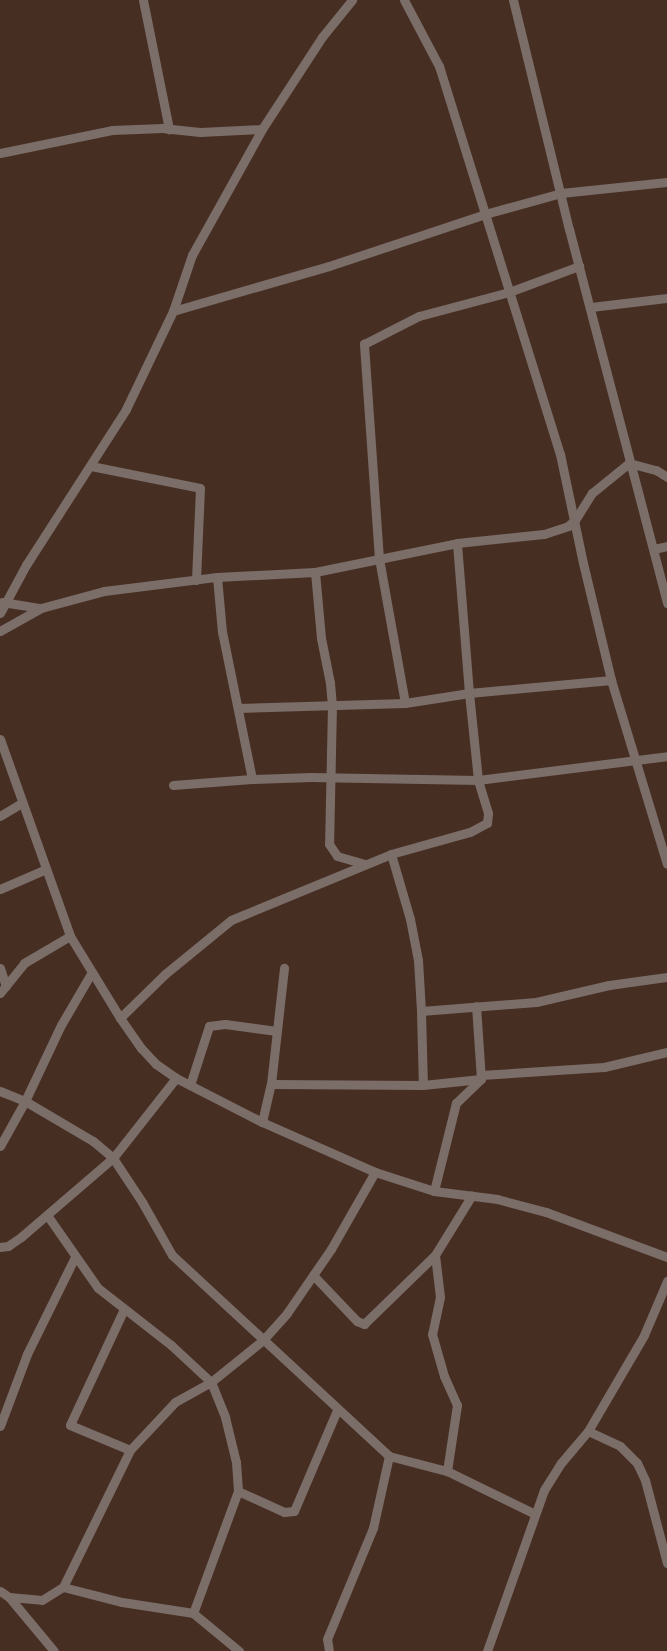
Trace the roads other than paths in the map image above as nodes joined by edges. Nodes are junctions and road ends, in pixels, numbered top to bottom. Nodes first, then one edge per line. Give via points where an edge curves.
1 (143, 0) edge
2 (352, 0) edge
3 (404, 0) edge
4 (513, 0) edge
5 (169, 129) junction
6 (262, 129) junction
7 (0, 153) edge
8 (667, 182) edge
9 (561, 193) junction
10 (485, 214) junction
11 (579, 266) junction
12 (510, 292) junction
13 (667, 298) edge
14 (591, 307) junction
15 (173, 311) junction
16 (629, 463) junction
17 (91, 466) junction
18 (667, 477) edge
19 (575, 520) junction
20 (458, 543) junction
21 (667, 546) edge
22 (654, 549) junction
23 (379, 559) junction
24 (315, 572) junction
25 (217, 578) junction
26 (196, 580) junction
27 (3, 603) edge
28 (667, 603) edge
29 (41, 608) junction
30 (0, 613) edge
31 (0, 631) edge
32 (611, 680) junction
33 (469, 693) junction
34 (405, 703) junction
35 (332, 705) junction
36 (238, 708) junction
37 (0, 739) edge
38 (667, 756) edge
39 (636, 761) junction
40 (329, 778) junction
41 (252, 779) junction
42 (478, 780) junction
43 (173, 785) dead end
44 (22, 803) junction
45 (0, 816) edge
46 (391, 854) junction
47 (365, 864) junction
48 (667, 864) edge
49 (46, 869) junction
50 (0, 889) edge
51 (70, 936) junction
52 (0, 968) edge
53 (284, 968) dead end
54 (92, 972) junction
55 (667, 977) edge
56 (3, 990) edge
57 (476, 1006) junction
58 (421, 1011) junction
59 (120, 1018) junction
60 (277, 1031) junction
61 (667, 1053) edge
62 (481, 1077) junction
63 (177, 1078) junction
64 (271, 1084) junction
65 (190, 1085) junction
66 (423, 1085) junction
67 (0, 1091) edge
68 (25, 1101) junction
69 (262, 1122) junction
70 (0, 1146) edge
71 (113, 1158) junction
72 (375, 1172) junction
73 (434, 1191) junction
74 (472, 1195) junction
75 (47, 1215) junction
76 (0, 1247) edge
77 (435, 1255) junction
78 (75, 1257) junction
79 (667, 1257) edge
80 (313, 1275) junction
81 (667, 1281) edge
82 (124, 1309) junction
83 (263, 1340) junction
84 (211, 1382) junction
85 (337, 1410) junction
86 (0, 1426) edge
87 (588, 1431) junction
88 (130, 1450) junction
89 (389, 1456) junction
90 (447, 1471) junction
91 (238, 1491) junction
92 (535, 1514) junction
93 (667, 1563) edge
94 (63, 1587) junction
95 (0, 1591) edge
96 (9, 1597) junction
97 (193, 1613) junction
98 (54, 1651) edge
99 (239, 1651) edge
100 (329, 1651) edge
101 (487, 1651) edge

1 - 5 street
2 - 6 street via 322,37
3 - 10 street via 439,66
4 - 9 street
5 - 6 street
5 - 7 street via 112,130
6 - 15 street via 192,255
8 - 9 street
9 - 10 street
9 - 11 street
10 - 12 street
10 - 15 street via 329,266
11 - 12 street
11 - 14 street
12 - 19 street via 560,454
12 - 23 street via 420,315 364,344
13 - 14 street
14 - 16 street
15 - 17 street via 126,409
16 - 18 street
16 - 19 street via 592,493
16 - 22 street
17 - 26 street via 200,488
17 - 27 street
19 - 20 street via 544,534
19 - 32 street
20 - 23 street
20 - 33 street
21 - 22 street
22 - 28 street
23 - 24 street
23 - 34 street
24 - 25 street
24 - 35 street
25 - 26 street
25 - 36 street via 222,632
26 - 29 street via 104,591
27 - 29 street
27 - 30 street
29 - 31 street
32 - 33 street
32 - 39 street
33 - 34 street
33 - 42 street
34 - 35 street
35 - 36 street
35 - 40 street
36 - 41 street
37 - 44 street
38 - 39 street
39 - 42 street
39 - 48 street
40 - 41 street
40 - 42 street
40 - 47 street via 330,849 338,856
41 - 43 street
42 - 46 street via 488,813 487,823 470,832
44 - 45 street
44 - 49 street
46 - 47 street
46 - 58 street via 416,950
47 - 59 street via 231,920 165,974
49 - 50 street
49 - 51 street
51 - 54 street
51 - 56 street via 24,963
52 - 56 street
53 - 60 street
54 - 59 street
54 - 68 street
55 - 57 street via 609,985 536,1002
57 - 58 street
57 - 62 street
58 - 66 street
59 - 63 street via 156,1064
60 - 64 street
60 - 65 street via 225,1024 208,1026
61 - 62 street via 604,1067
62 - 66 street
62 - 73 street via 456,1103
63 - 65 street
63 - 71 street
64 - 66 street
64 - 69 street
65 - 69 street
67 - 68 street
68 - 70 street
68 - 71 street via 93,1141
69 - 72 street
71 - 75 street
71 - 83 street via 172,1255
72 - 73 street
72 - 80 street
73 - 74 street
74 - 77 street
74 - 79 street via 546,1212
75 - 76 street via 8,1246
75 - 78 street
77 - 80 street via 364,1324
77 - 90 street via 440,1297 432,1335 457,1405
78 - 82 street via 98,1288
78 - 86 street via 27,1354
80 - 83 street
81 - 87 street via 644,1335
82 - 84 street
82 - 88 street via 70,1425
83 - 84 street
83 - 85 street
84 - 88 street via 175,1402
84 - 91 street via 232,1439
85 - 89 street
85 - 91 street via 294,1511 287,1513
87 - 92 street via 561,1463
87 - 93 street via 620,1446 637,1463
88 - 94 street
89 - 90 street
89 - 100 street via 373,1528 327,1639
90 - 92 street
91 - 97 street
92 - 101 street
94 - 96 street via 42,1600
94 - 97 street via 122,1602
95 - 96 street
96 - 98 street
97 - 99 street

